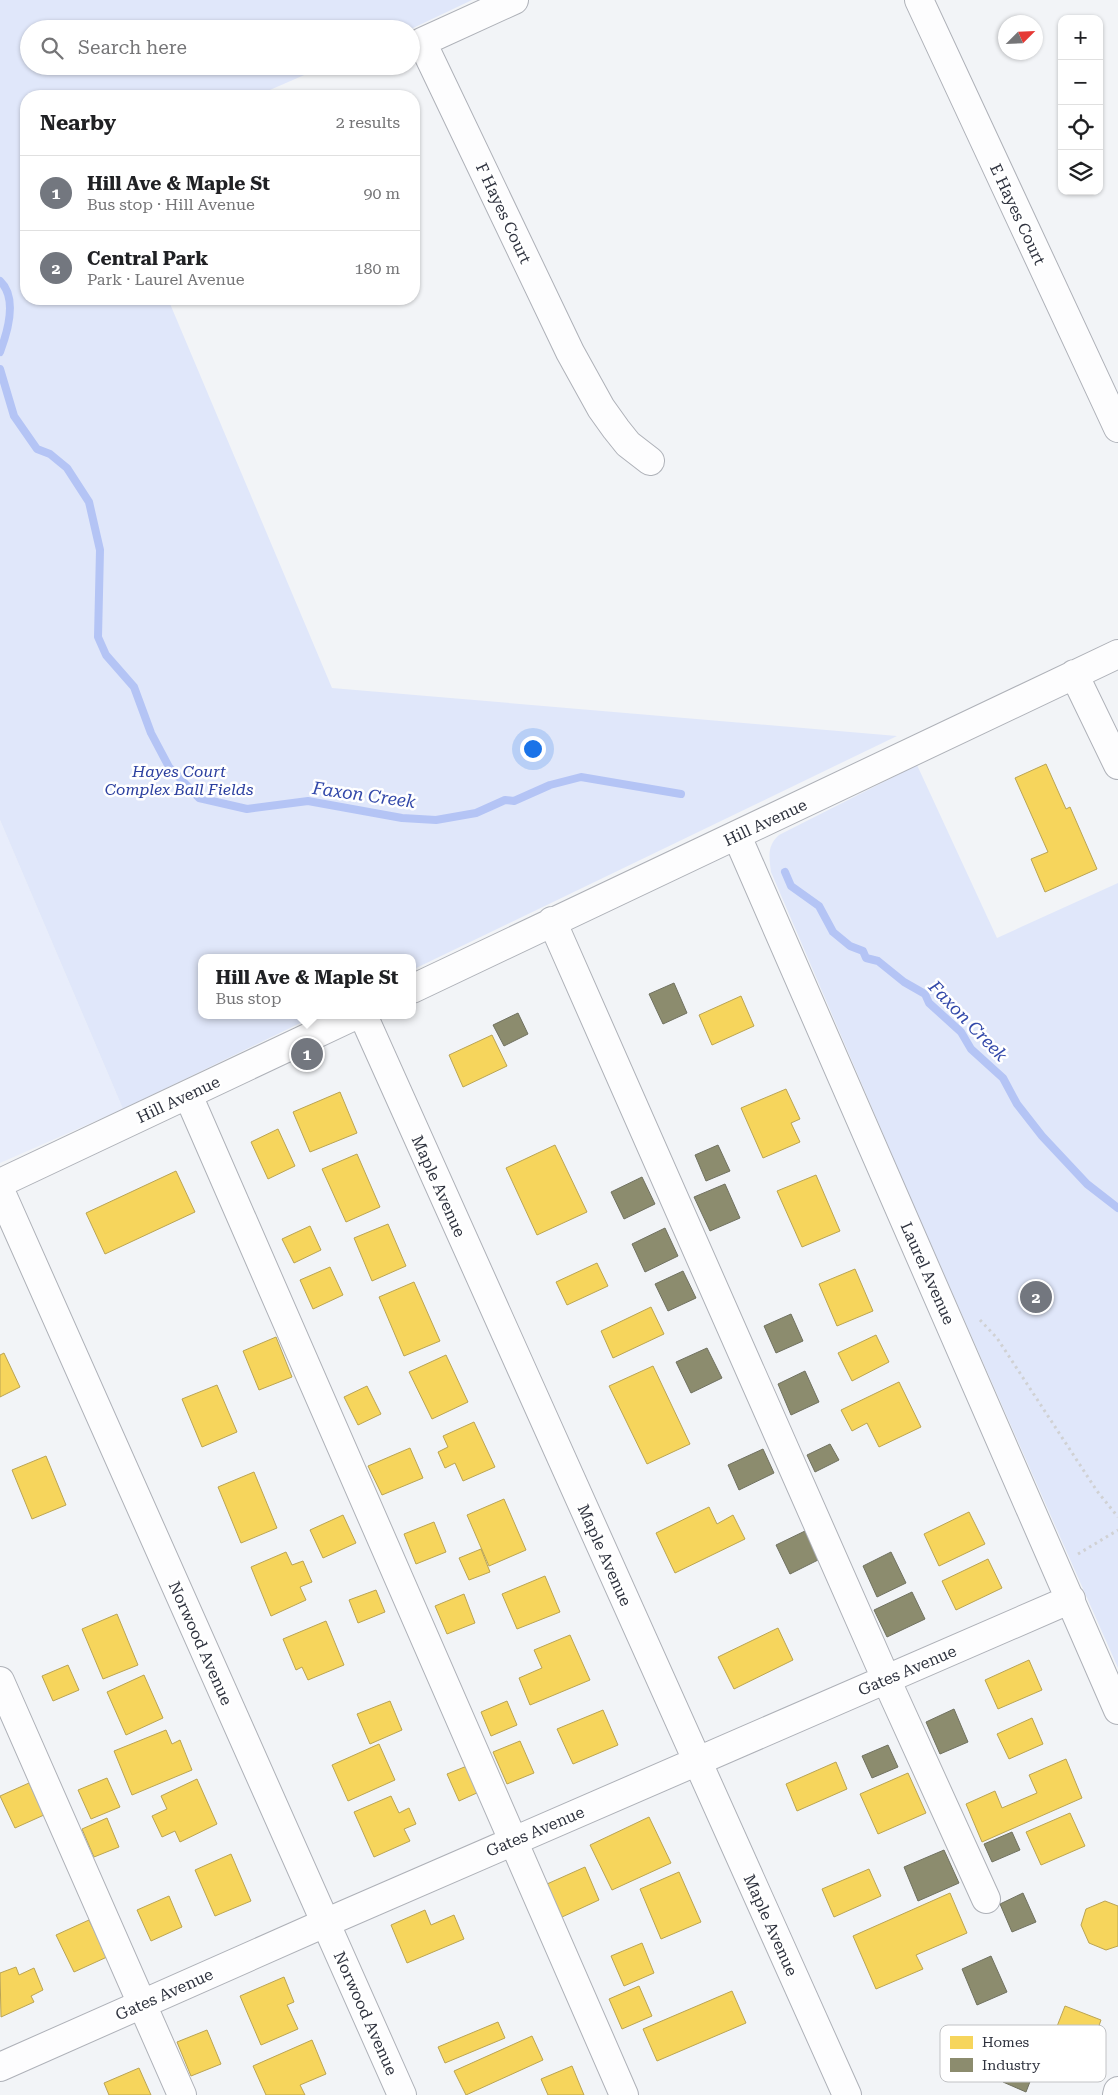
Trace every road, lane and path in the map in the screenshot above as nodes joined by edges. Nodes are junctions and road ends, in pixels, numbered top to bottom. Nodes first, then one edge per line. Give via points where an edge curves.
1 (514, 0) edge
2 (918, 0) edge
3 (1118, 428) edge
4 (650, 461) dead end
5 (1118, 654) edge
6 (1074, 674) junction
7 (1118, 765) edge
8 (737, 836) junction
9 (552, 921) junction
10 (416, 987) edge
11 (348, 1019) edge
12 (365, 1019) edge
13 (188, 1095) junction
14 (0, 1183) edge
15 (0, 1190) edge
16 (951, 1323) junction
17 (1118, 1517) edge
18 (1118, 1530) edge
19 (1067, 1588) junction
20 (886, 1679) junction
21 (0, 1681) edge
22 (1118, 1710) edge
23 (697, 1761) junction
24 (513, 1841) junction
25 (986, 1899) dead end
26 (325, 1923) junction
27 (142, 2004) junction
28 (0, 2067) edge
29 (1118, 2091) edge
30 (182, 2095) edge
31 (402, 2095) edge
32 (624, 2095) edge
33 (847, 2095) edge
34 (1117, 2095) edge

1 - 4 street, F Hayes Court via 422,42 570,352 616,429 628,444
2 - 3 street, E Hayes Court
5 - 6 street, Hill Avenue
6 - 7 street
6 - 8 street, Hill Avenue
8 - 9 street, Hill Avenue
8 - 16 street, Laurel Avenue
9 - 10 street, Hill Avenue
9 - 20 street
11 - 13 street, Hill Avenue
12 - 23 street, Maple Avenue
13 - 14 street, Hill Avenue
13 - 24 street
15 - 26 street, Norwood Avenue
16 - 17 path via 977,1318 997,1338 1097,1491
16 - 19 street, Laurel Avenue
18 - 19 path via 1077,1555
19 - 20 street, Gates Avenue
19 - 22 street, Laurel Avenue
20 - 23 street, Gates Avenue
20 - 25 street
21 - 27 street
23 - 24 street, Gates Avenue
23 - 33 street, Maple Avenue
24 - 26 street, Gates Avenue
24 - 32 street
26 - 27 street, Gates Avenue
26 - 31 street, Norwood Avenue
27 - 28 street, Gates Avenue
27 - 30 street
29 - 34 street

